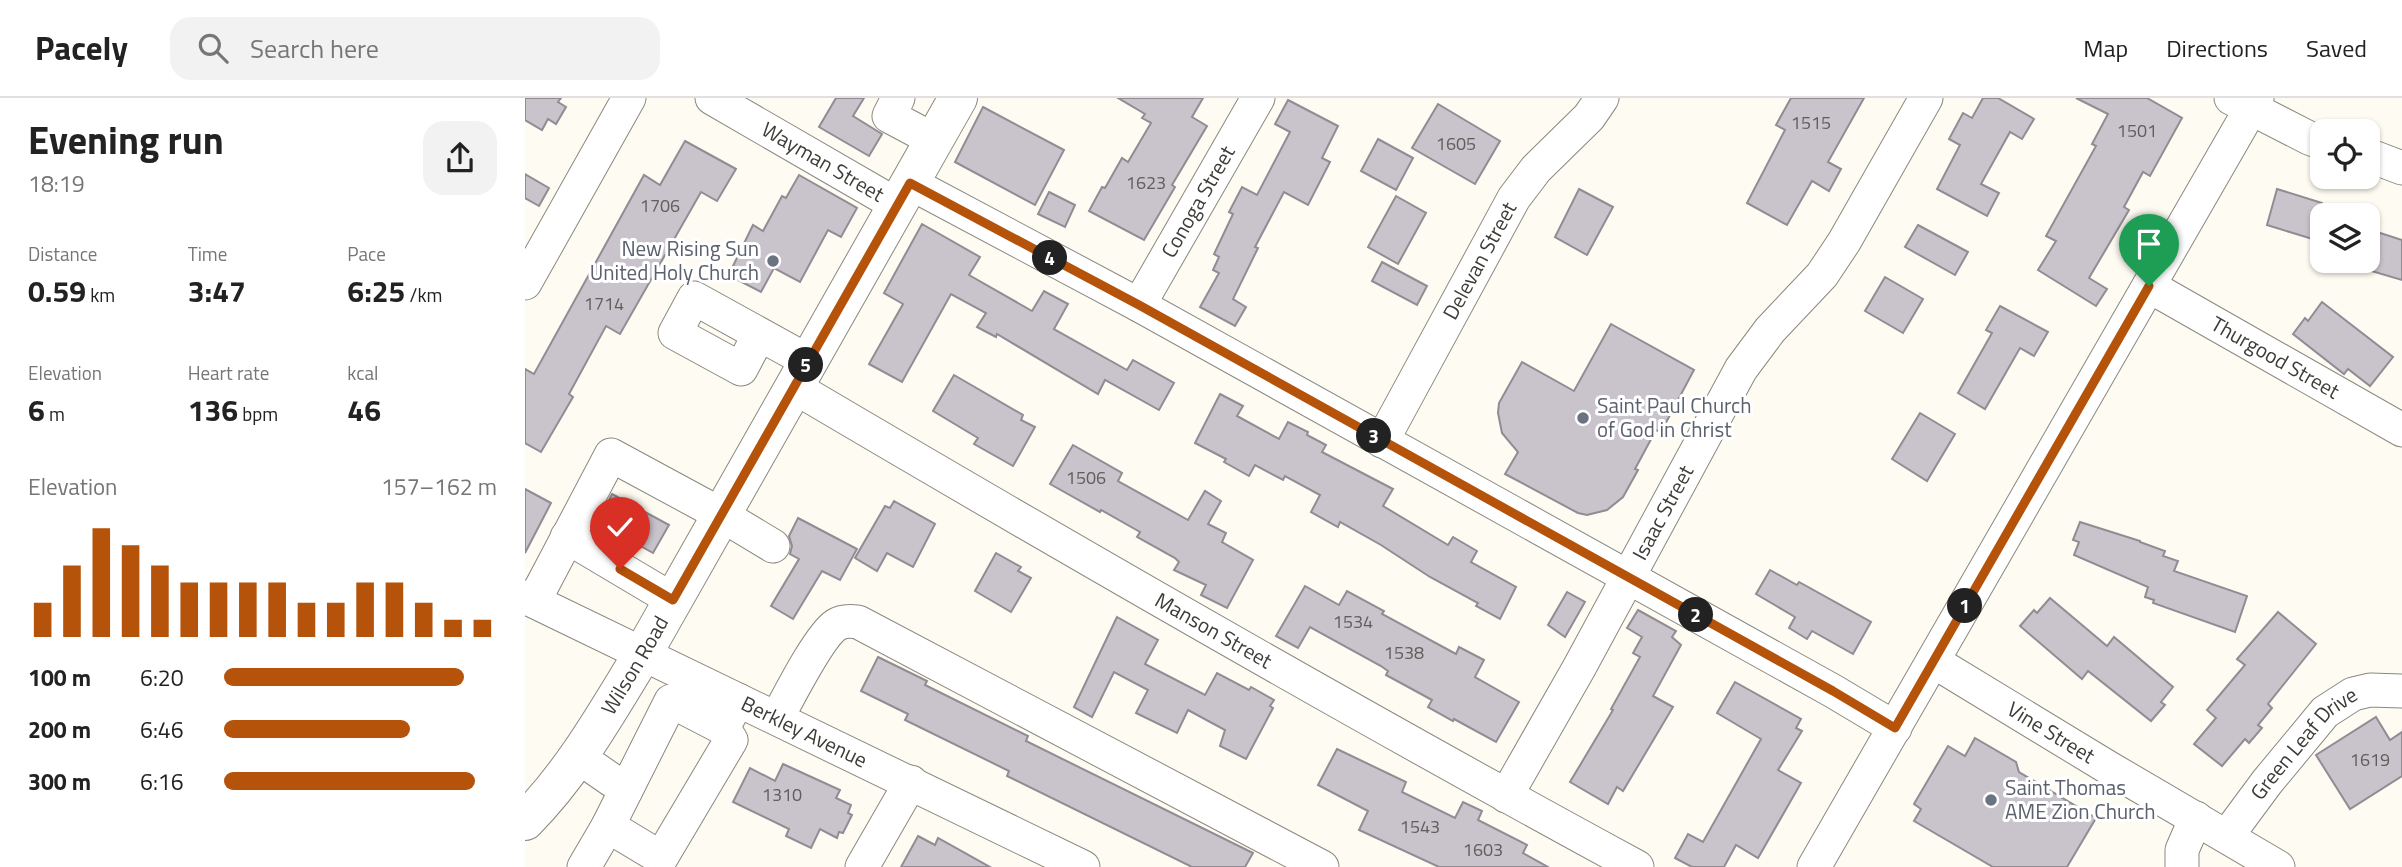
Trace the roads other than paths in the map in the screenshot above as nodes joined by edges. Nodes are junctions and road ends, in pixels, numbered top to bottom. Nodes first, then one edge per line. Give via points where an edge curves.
1 (629, 98) edge
2 (712, 98) edge
3 (898, 98) edge
4 (958, 98) edge
5 (1258, 98) edge
6 (1602, 98) edge
7 (1926, 98) edge
8 (2246, 101) edge
9 (2310, 138) edge
10 (934, 140) junction
11 (2380, 160) edge
12 (2402, 168) edge
13 (904, 194) junction
14 (525, 283) edge
15 (2149, 286) junction
16 (1139, 305) junction
17 (759, 335) dead end
18 (801, 374) junction
19 (2402, 430) edge
20 (1382, 441) junction
21 (720, 514) junction
22 (567, 537) junction
23 (773, 546) dead end
24 (1628, 577) junction
25 (529, 599) edge
26 (673, 600) junction
27 (642, 655) junction
28 (1933, 661) junction
29 (2402, 691) edge
30 (730, 714) junction
31 (777, 718) junction
32 (1895, 728) junction
33 (577, 756) junction
34 (911, 782) junction
35 (626, 790) junction
36 (1506, 796) junction
37 (2196, 818) junction
38 (525, 821) edge
39 (608, 826) junction
40 (2227, 836) junction
41 (584, 867) edge
42 (862, 867) edge
43 (1083, 867) edge
44 (1322, 867) edge
45 (1637, 867) edge
46 (1814, 867) edge
47 (2182, 867) edge
48 (2278, 867) edge

1 - 14 street
2 - 13 street, Wayman Street
3 - 10 street via 888,116
4 - 10 main road, Wilson Road
5 - 16 street, Conoga Street
6 - 20 street, Delevan Street via 1514,198
7 - 24 street, Isaac Street via 1822,275 1741,369
8 - 9 street
8 - 15 street
10 - 13 main road, Wilson Road
11 - 12 street
13 - 16 street
13 - 18 main road, Wilson Road
15 - 19 street, Thurgood Street
15 - 28 street
16 - 20 street
17 - 18 street, Manson Street
18 - 21 main road, Wilson Road
18 - 36 street, Manson Street via 1039,531
20 - 24 street
21 - 22 street via 611,455
21 - 23 street
21 - 26 main road, Wilson Road
22 - 25 street
22 - 26 street
24 - 32 street
24 - 36 street, Isaac Street
25 - 27 street, Berkley Avenue
26 - 27 main road, Wilson Road
27 - 30 street, Berkley Avenue
27 - 33 main road, Wilson Road
28 - 32 street
28 - 37 street, Vine Street
29 - 40 street, Green Leaf Drive via 2353,694 2325,712
30 - 31 street, Berkley Avenue
30 - 35 street via 671,701
30 - 39 street via 731,740 661,858
31 - 34 street, Berkley Avenue
31 - 44 street via 837,624 858,622
32 - 46 street
33 - 35 street
33 - 38 main road, Wilson Road
34 - 42 street
34 - 43 street, Berkley Avenue
35 - 39 street
36 - 45 street, Manson Street
37 - 40 street, Vine Street
37 - 47 street via 2182,850
39 - 41 street
40 - 48 street, Vine Street

